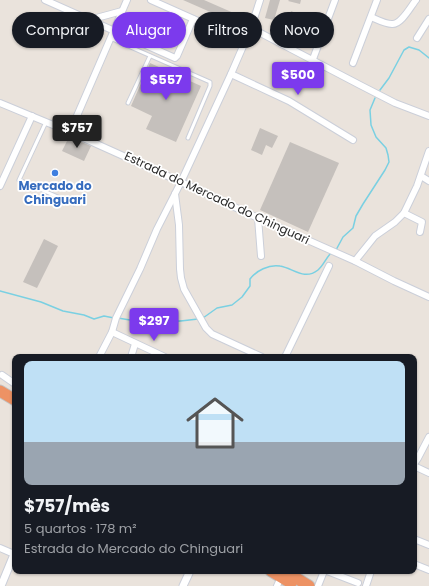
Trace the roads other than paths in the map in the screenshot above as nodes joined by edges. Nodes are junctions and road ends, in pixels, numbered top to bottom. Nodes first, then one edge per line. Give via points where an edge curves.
1 (45, 0) edge
2 (127, 0) edge
3 (151, 0) edge
4 (260, 0) edge
5 (335, 0) edge
6 (377, 0) edge
7 (416, 0) edge
8 (122, 11) joint
9 (72, 12) edge
10 (256, 12) edge
11 (104, 16) edge
12 (371, 17) junction
13 (192, 18) joint
14 (429, 19) edge
15 (186, 33) edge
16 (112, 34) edge
17 (262, 34) edge
18 (110, 38) junction
19 (417, 38) dead end
20 (152, 48) edge
21 (180, 48) edge
22 (242, 48) edge
23 (150, 56) junction
24 (313, 59) junction
25 (353, 63) dead end
26 (231, 74) junction
27 (0, 103) edge
28 (128, 103) dead end
29 (32, 116) junction
30 (429, 116) edge
31 (46, 122) junction
32 (70, 132) junction
33 (188, 138) dead end
34 (353, 140) dead end
35 (429, 151) edge
36 (421, 176) junction
37 (429, 181) edge
38 (181, 182) junction
39 (0, 186) edge
40 (176, 194) junction
41 (74, 204) dead end
42 (404, 213) junction
43 (258, 218) junction
44 (420, 232) dead end
45 (261, 256) dead end
46 (356, 261) junction
47 (329, 266) dead end
48 (429, 297) edge
49 (112, 332) junction
50 (135, 344) junction
51 (101, 354) edge
52 (132, 354) edge
53 (158, 354) edge
54 (255, 354) edge
55 (286, 354) edge
56 (2, 375) dead end
57 (12, 382) edge
58 (0, 391) edge
59 (12, 398) edge
60 (0, 399) edge
61 (12, 406) edge
62 (429, 438) edge
63 (417, 460) edge
64 (417, 467) edge
65 (429, 473) edge
66 (417, 540) edge
67 (429, 545) edge
68 (0, 548) edge
69 (12, 552) edge
70 (12, 558) edge
71 (417, 565) edge
72 (429, 570) edge
73 (189, 574) edge
74 (323, 574) edge
75 (335, 574) edge
76 (370, 574) edge
77 (281, 578) edge
78 (358, 583) dead end
79 (0, 586) edge
80 (183, 586) edge
81 (295, 586) edge
82 (309, 586) edge
83 (318, 586) edge
84 (366, 586) edge

1 - 9 street
2 - 8 street
3 - 13 street
4 - 10 street
5 - 24 street
6 - 12 street
7 - 12 street via 396,24
8 - 11 street
12 - 25 street
13 - 15 street
14 - 19 street
16 - 18 street
17 - 24 street
18 - 23 lane
18 - 32 street
20 - 21 street via 175,58
22 - 26 street
23 - 28 lane
23 - 33 lane via 210,84
24 - 30 street via 395,103
26 - 34 street via 289,101
26 - 38 street
27 - 29 street, Estrada do Mercado do Chinguari
29 - 31 street, Estrada do Mercado do Chinguari
29 - 39 street
31 - 32 street, Estrada do Mercado do Chinguari
31 - 41 lane via 19,180
32 - 38 street, Estrada do Mercado do Chinguari
35 - 36 street
36 - 37 street
36 - 42 street
38 - 40 street
38 - 43 street, Estrada do Mercado do Chinguari
40 - 49 street via 157,229
40 - 54 street via 180,269 184,289 212,334
42 - 44 street via 422,222
42 - 46 street via 368,243
43 - 45 street
43 - 46 street, Estrada do Mercado do Chinguari
46 - 48 street, Estrada do Mercado do Chinguari
47 - 55 street
49 - 50 street
49 - 51 street
50 - 52 street
50 - 53 street
56 - 57 street
58 - 59 highway
60 - 61 highway
62 - 63 street
64 - 65 street
66 - 67 street
68 - 69 street
70 - 79 street
71 - 72 street
73 - 80 street
74 - 83 street
75 - 78 street
76 - 84 street
77 - 81 highway
77 - 82 highway

